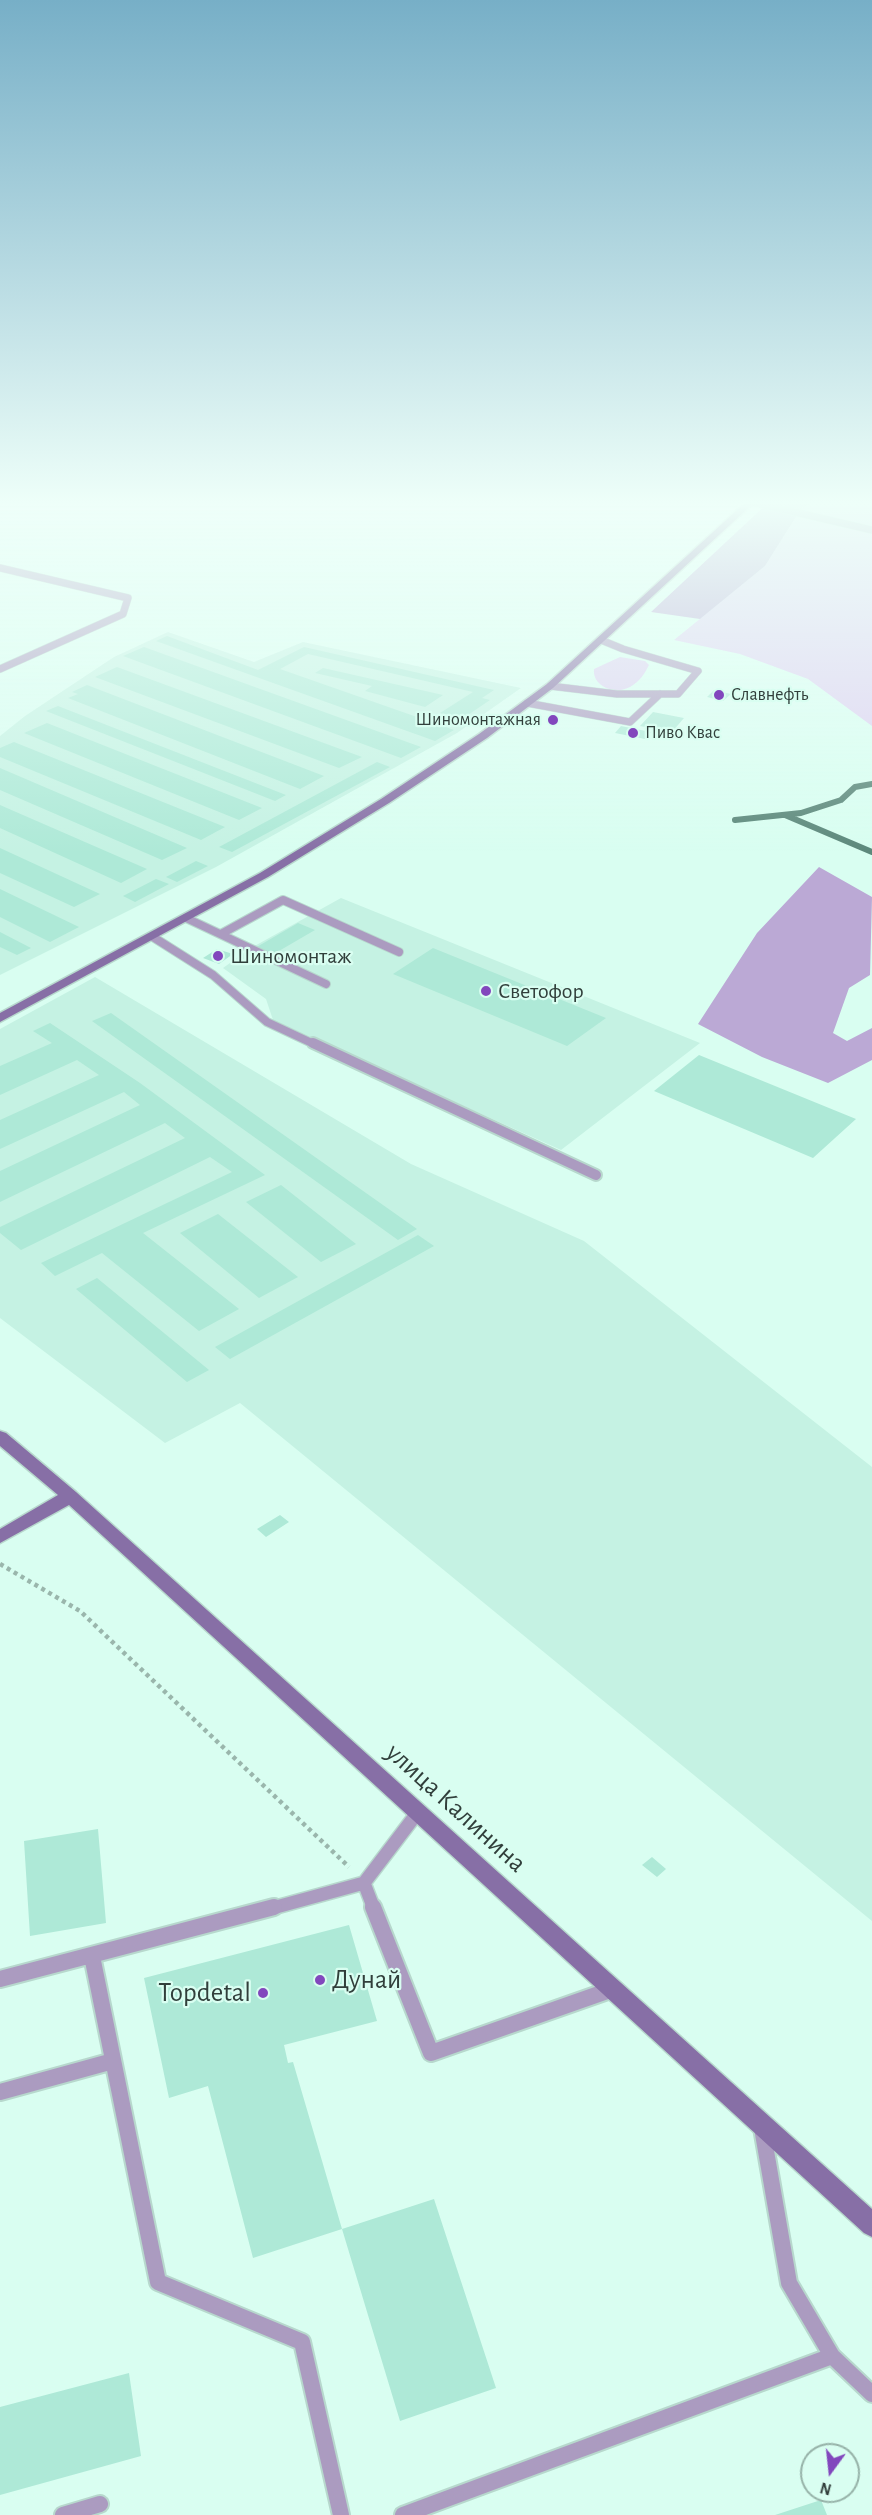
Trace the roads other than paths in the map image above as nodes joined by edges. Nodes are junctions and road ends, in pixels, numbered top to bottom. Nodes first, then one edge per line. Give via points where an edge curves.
1 (115, 617) edge
2 (626, 617) edge
3 (601, 640) junction
4 (0, 669) edge
5 (550, 686) junction
6 (660, 694) junction
7 (527, 703) junction
8 (186, 918) junction
9 (220, 934) junction
10 (153, 937) junction
11 (399, 952) dead end
12 (326, 984) dead end
13 (0, 1018) edge
14 (596, 1175) dead end
15 (0, 1437) edge
16 (70, 1496) junction
17 (0, 1537) edge
18 (418, 1812) junction
19 (364, 1882) junction
20 (92, 1956) junction
21 (0, 1979) edge
22 (613, 1989) junction
23 (113, 2061) junction
24 (0, 2092) edge
25 (761, 2124) junction
26 (872, 2225) edge
27 (832, 2356) junction
28 (872, 2394) edge
29 (100, 2504) dead end
30 (63, 2515) edge
31 (341, 2515) edge
32 (403, 2515) edge

1 - 4 lane
2 - 3 main road
3 - 5 main road
3 - 6 lane via 698,671 678,694
5 - 6 lane via 617,694
5 - 7 main road
6 - 7 lane via 630,722
7 - 8 main road via 385,801
8 - 9 lane
8 - 10 main road
9 - 11 lane via 283,900
9 - 12 lane
10 - 13 main road
10 - 14 lane via 178,949 234,990 267,1022
15 - 16 main road, улица Калинина
16 - 17 main road
16 - 18 main road, улица Калинина
18 - 19 lane
18 - 22 main road, улица Калинина
19 - 20 lane
19 - 22 lane via 430,2053
20 - 21 lane
20 - 23 lane
22 - 25 main road, улица Калинина
23 - 24 lane
23 - 31 lane via 158,2282 302,2342
25 - 26 main road, улица Калинина
25 - 27 lane via 789,2283
27 - 28 lane
27 - 32 lane
29 - 30 lane

